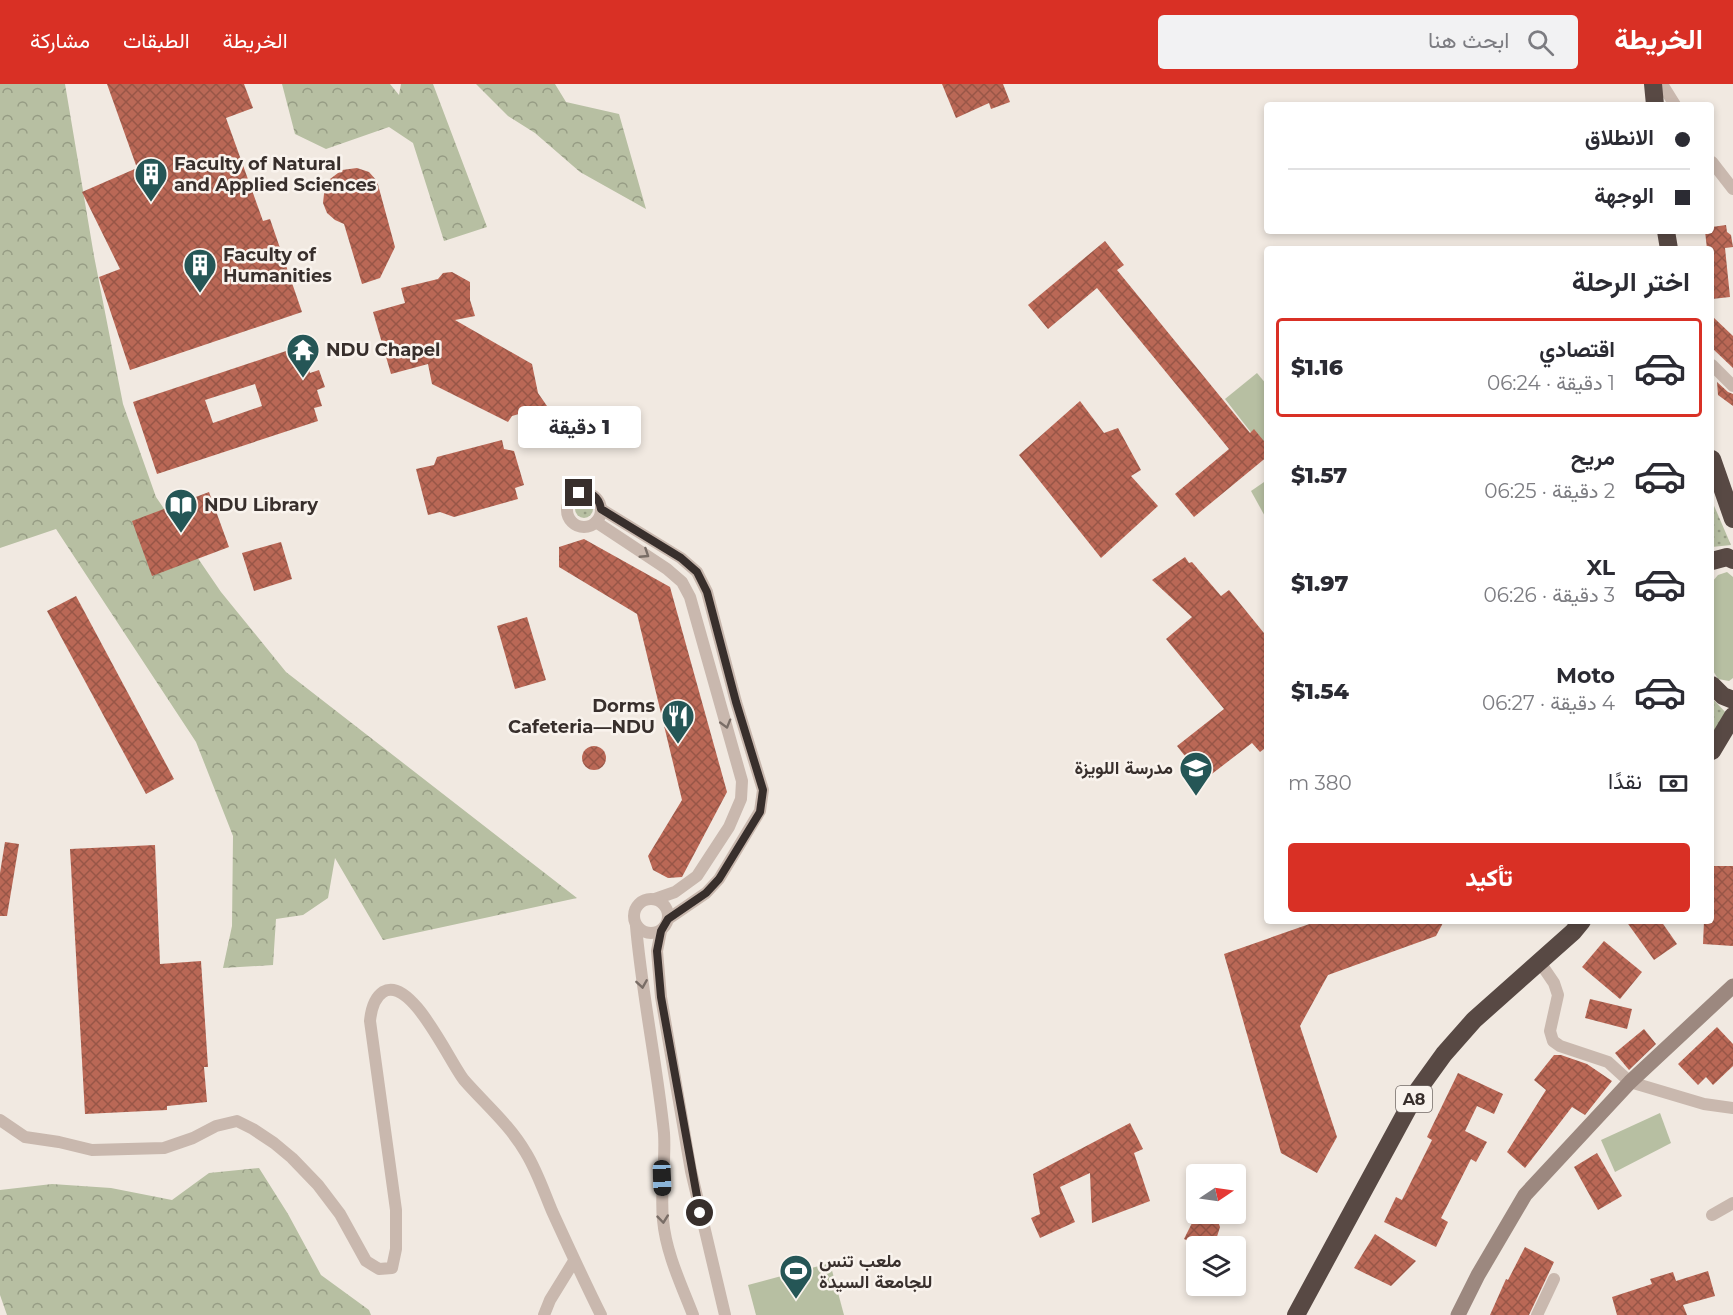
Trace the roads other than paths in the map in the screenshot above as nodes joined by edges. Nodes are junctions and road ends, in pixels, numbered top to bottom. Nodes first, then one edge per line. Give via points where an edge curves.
1 (1653, 84) edge
2 (1662, 84) edge
3 (1655, 102) edge
4 (1673, 102) edge
5 (1714, 165) edge
6 (1733, 189) edge
7 (1714, 367) edge
8 (1733, 386) edge
9 (1714, 465) edge
10 (601, 509) junction
11 (1733, 519) edge
12 (596, 522) junction
13 (1714, 560) edge
14 (1733, 560) edge
15 (1714, 687) edge
16 (1732, 704) edge
17 (1720, 745) edge
18 (655, 899) junction
19 (668, 919) junction
20 (1580, 924) edge
21 (636, 926) junction
22 (661, 931) junction
23 (1539, 962) junction
24 (1733, 986) edge
25 (1630, 1082) junction
26 (1733, 1108) edge
27 (0, 1120) edge
28 (1733, 1203) edge
29 (1712, 1215) dead end
30 (574, 1261) junction
31 (1554, 1279) dead end
32 (544, 1315) edge
33 (601, 1315) edge
34 (693, 1315) edge
35 (725, 1315) edge
36 (1297, 1315) edge
37 (1458, 1315) edge
38 (1537, 1315) edge

1 - 3 highway
2 - 4 street
5 - 6 street
7 - 8 street
9 - 11 highway
10 - 12 street
10 - 12 street via 595,496 584,492 573,496 567,506 566,513 575,525 590,526
10 - 19 street via 697,572 707,592 763,790 760,812 719,879
12 -> 18 street via 682,582 690,597 742,782 741,799 729,827 698,876 675,892
13 - 14 highway via 1726,557
15 - 16 highway
16 - 17 highway
18 - 19 street via 666,907
18 - 21 street via 644,900 637,906
19 - 22 street
20 - 23 highway, A8
21 - 22 street via 648,933
21 -> 34 street via 664,1136 663,1221
22 - 35 street via 657,951 661,997 691,1171
23 - 25 street via 1558,995 1550,1031 1553,1041 1608,1062
23 - 36 highway, A8 via 1474,1020 1418,1090
24 - 25 street
25 - 26 street via 1704,1104
25 - 37 street via 1525,1195
27 - 30 street via 25,1137 92,1150 164,1148 237,1121 274,1143 318,1185 340,1214 366,1261 379,1269 392,1268 396,1210 370,1021 378,996 389,990 398,991 418,1007 464,1079 519,1141
28 - 29 street
30 - 32 street
30 - 33 street
31 - 38 street

